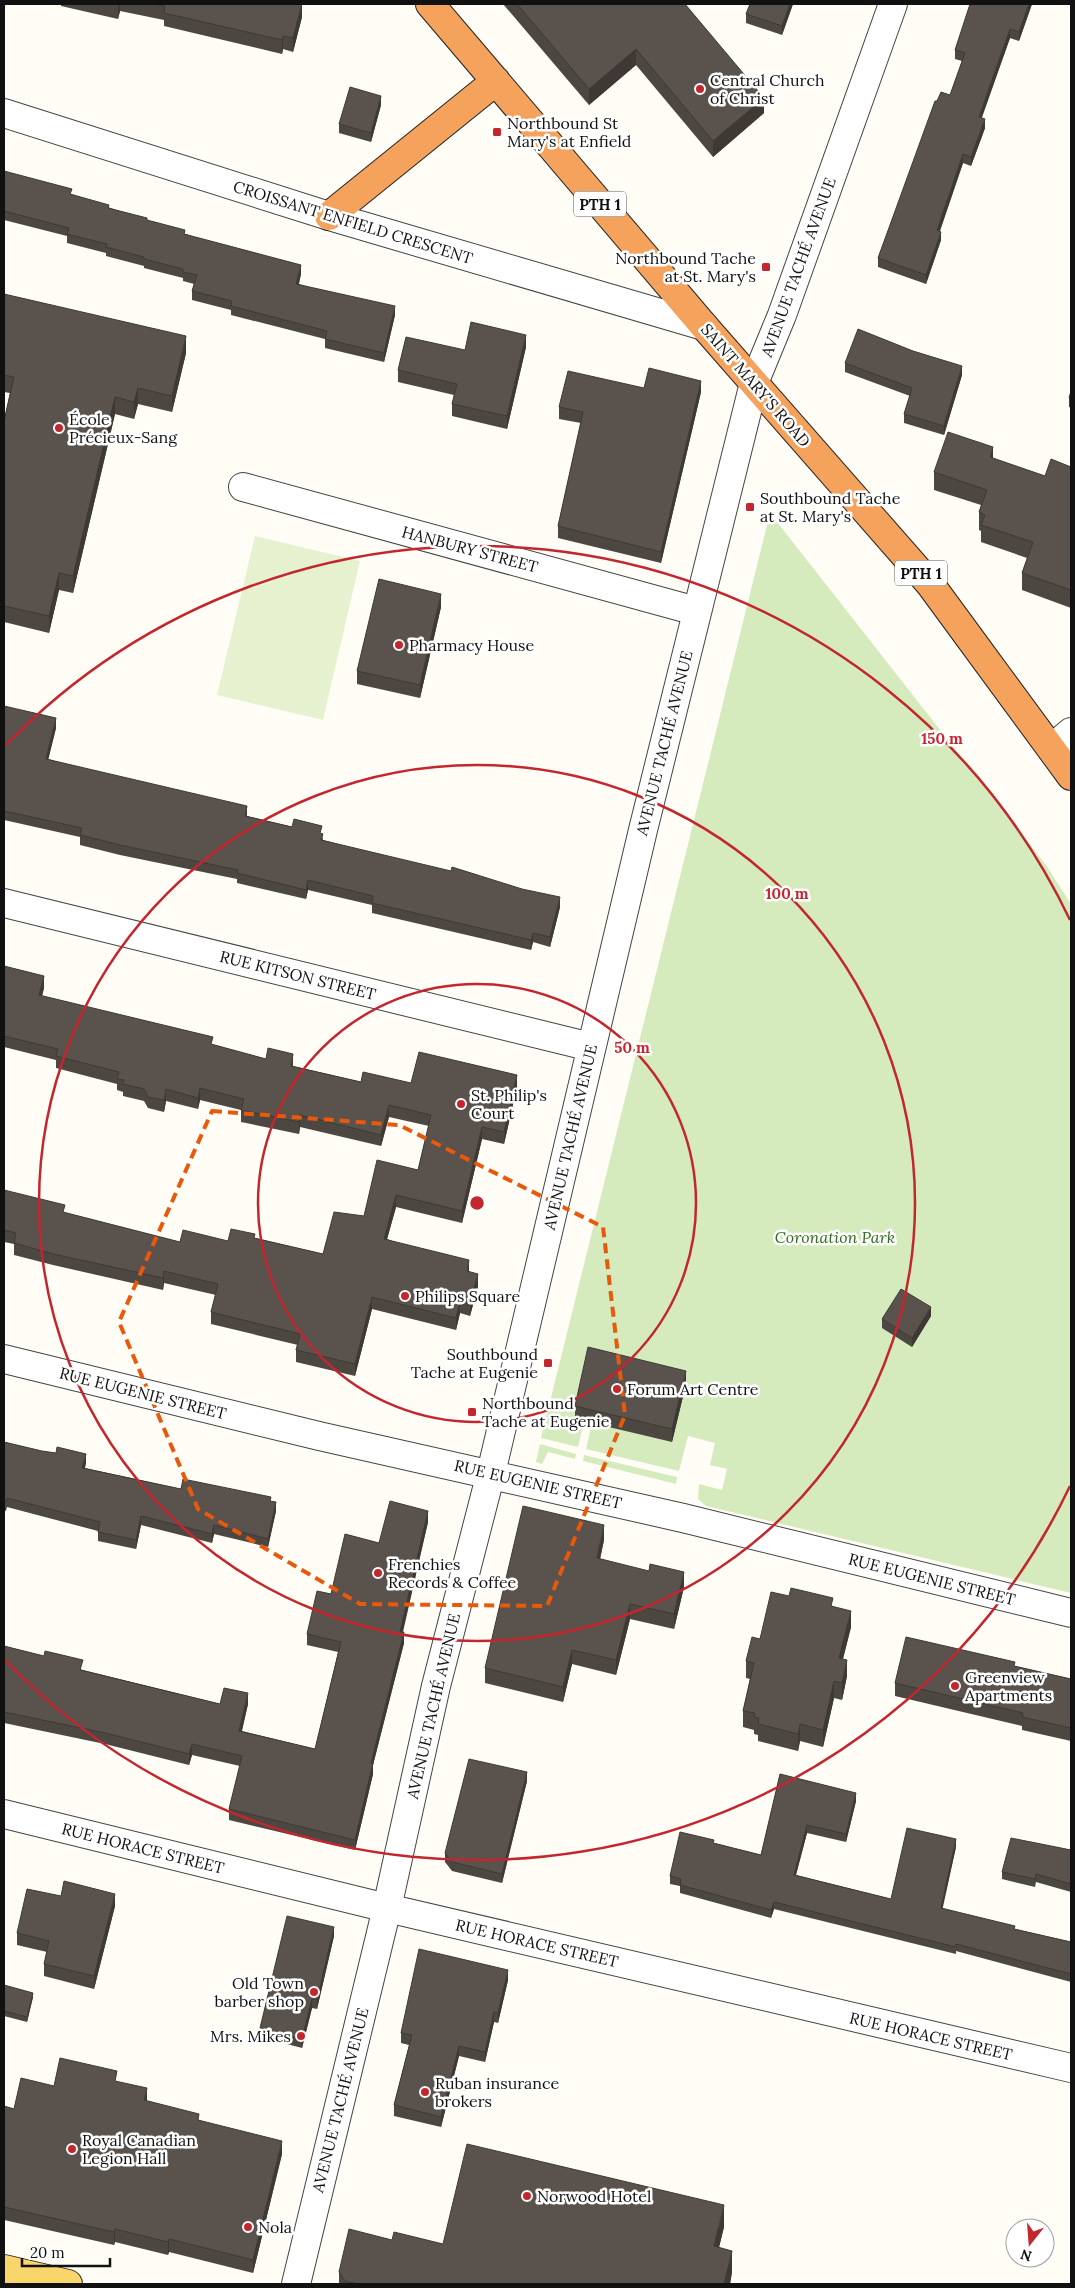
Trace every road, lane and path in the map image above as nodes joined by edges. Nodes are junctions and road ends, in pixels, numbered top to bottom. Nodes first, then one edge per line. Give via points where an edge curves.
1 (430, 4) edge
2 (893, 4) edge
3 (496, 81) junction
4 (4, 113) edge
5 (329, 216) junction
6 (704, 326) junction
7 (754, 382) junction
8 (244, 487) dead end
9 (696, 611) junction
10 (1062, 740) edge
11 (1071, 776) edge
12 (4, 903) edge
13 (591, 1047) junction
14 (4, 1359) edge
15 (491, 1473) junction
16 (1071, 1613) edge
17 (4, 1814) edge
18 (386, 1908) junction
19 (1071, 2068) edge
20 (4, 2269) edge
21 (68, 2284) edge
22 (296, 2284) edge

1 - 3 highway, SAINT MARY'S ROAD / PTH 1
2 - 7 street, AVENUE TACHÉ AVENUE via 782,316
3 - 5 highway
3 - 6 highway, SAINT MARY'S ROAD / PTH 1
4 - 5 street, CROISSANT ENFIELD CRESCENT
5 - 6 street, CROISSANT ENFIELD CRESCENT
6 - 7 highway, SAINT MARY'S ROAD / PTH 1
7 - 9 street, AVENUE TACHÉ AVENUE
7 - 10 highway, SAINT MARY'S ROAD / PTH 1
8 - 9 street, HANBURY STREET
9 - 13 street, AVENUE TACHÉ AVENUE
10 - 11 highway, SAINT MARY'S ROAD / PTH 1
12 - 13 street, RUE KITSON STREET
13 - 15 street, AVENUE TACHÉ AVENUE
14 - 15 street, RUE EUGENIE STREET via 319,1436
15 - 16 street, RUE EUGENIE STREET
15 - 18 street, AVENUE TACHÉ AVENUE via 436,1686
17 - 18 street, RUE HORACE STREET
18 - 19 street, RUE HORACE STREET
18 - 22 street, AVENUE TACHÉ AVENUE
20 - 21 main road

